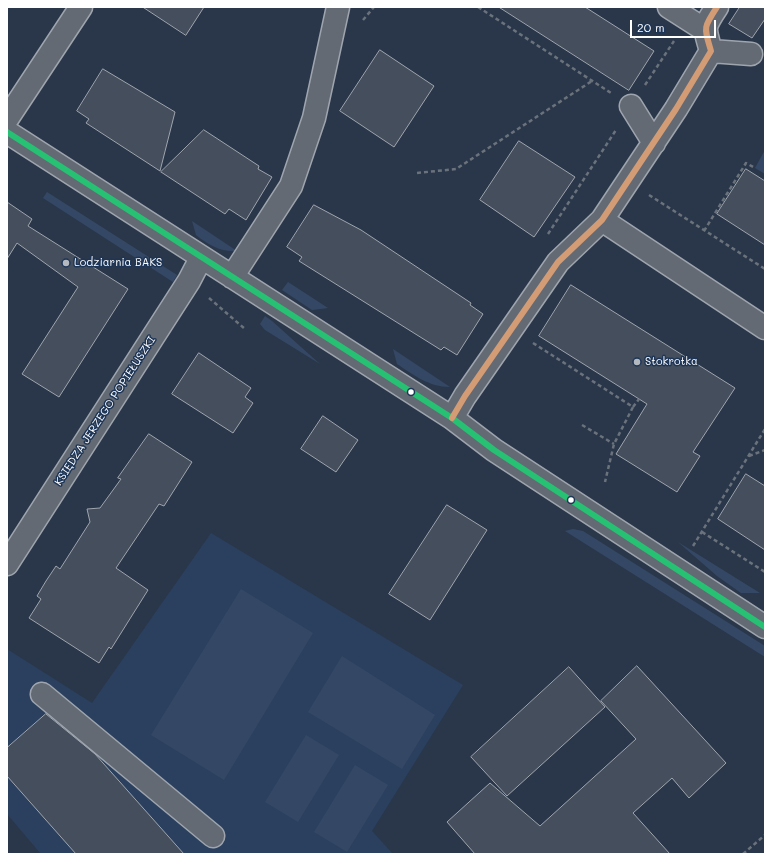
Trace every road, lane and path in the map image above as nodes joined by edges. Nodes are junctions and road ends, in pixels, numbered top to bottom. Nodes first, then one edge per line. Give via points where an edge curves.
1 (81, 7) edge
2 (338, 7) edge
3 (478, 7) edge
4 (669, 7) edge
5 (717, 7) edge
6 (696, 24) junction
7 (711, 51) junction
8 (752, 54) dead end
9 (592, 81) junction
10 (631, 106) junction
11 (7, 119) edge
12 (7, 132) edge
13 (654, 143) junction
14 (755, 168) dead end
15 (417, 173) dead end
16 (628, 182) junction
17 (602, 220) junction
18 (704, 230) junction
19 (544, 239) dead end
20 (201, 258) junction
21 (765, 269) edge
22 (232, 277) junction
23 (765, 328) edge
24 (536, 336) dead end
25 (639, 399) dead end
26 (633, 407) junction
27 (452, 418) junction
28 (582, 425) dead end
29 (765, 429) edge
30 (614, 444) junction
31 (765, 450) edge
32 (749, 456) junction
33 (605, 482) dead end
34 (702, 532) junction
35 (693, 546) dead end
36 (7, 564) edge
37 (765, 572) edge
38 (765, 627) edge
39 (42, 694) dead end
40 (765, 835) edge
41 (213, 836) dead end
42 (743, 854) edge

1 - 11 street
2 - 22 street via 314,118 291,186
3 - 9 path
4 - 6 street
5 - 6 street
6 - 7 street
6 - 10 path
7 - 8 street
7 - 13 street
9 - 10 path
9 - 15 path via 456,169
10 - 13 street
10 - 19 path
12 - 20 street
13 - 16 street
14 - 18 path via 746,163
16 - 17 street
16 - 18 path
17 - 23 street
17 - 27 street via 558,262
18 - 21 path
20 - 22 street
20 - 36 street, KSIĘDZA JERZEGO POPIEŁUSZKI via 189,281
22 - 27 street
24 - 26 path via 532,343
25 - 26 path
26 - 30 path
27 - 38 street via 494,450
28 - 30 path
29 - 32 path
30 - 33 path
31 - 32 path
32 - 34 path
34 - 35 path
34 - 37 path
39 - 41 street
40 - 42 path

